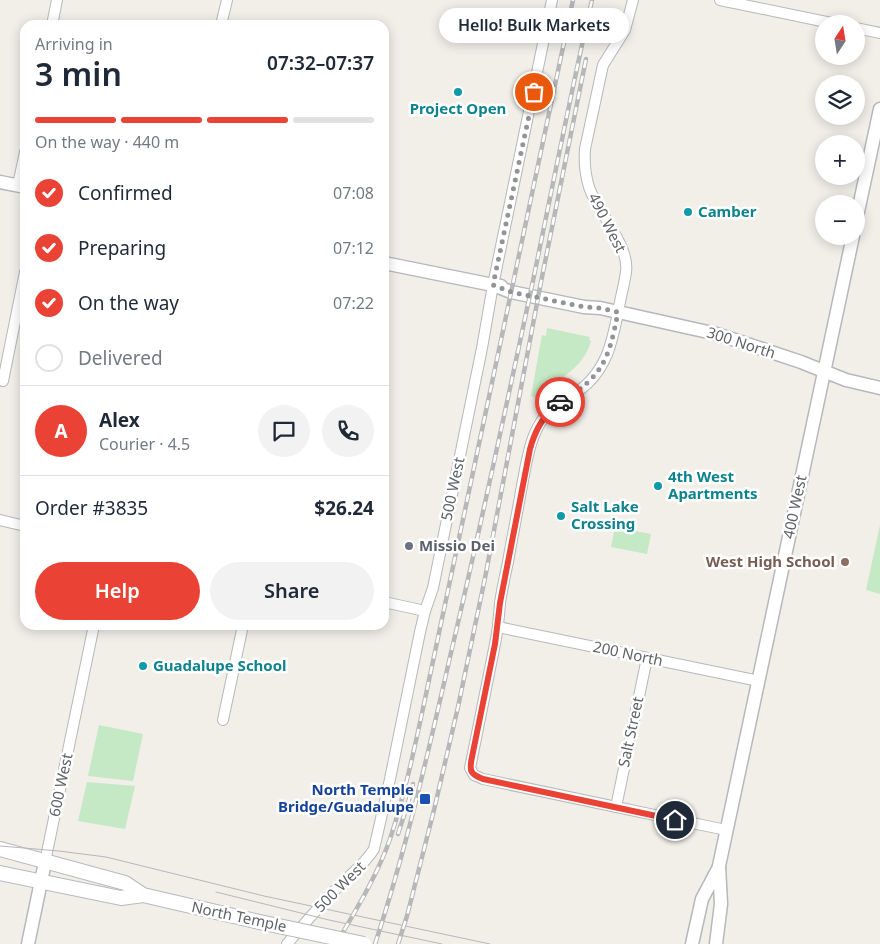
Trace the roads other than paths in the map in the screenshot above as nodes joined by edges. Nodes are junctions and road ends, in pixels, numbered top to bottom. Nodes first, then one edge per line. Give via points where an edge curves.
1 (57, 0) edge
2 (227, 0) edge
3 (552, 0) edge
4 (633, 0) edge
5 (720, 0) edge
6 (53, 20) edge
7 (222, 20) edge
8 (815, 20) edge
9 (865, 30) edge
10 (880, 33) edge
11 (880, 109) edge
12 (0, 182) edge
13 (20, 186) edge
14 (862, 195) edge
15 (851, 245) edge
16 (389, 264) edge
17 (493, 285) junction
18 (20, 297) edge
19 (618, 312) junction
20 (824, 372) junction
21 (3, 381) dead end
22 (880, 388) edge
23 (0, 520) edge
24 (20, 525) edge
25 (389, 603) edge
26 (425, 611) junction
27 (498, 627) junction
28 (93, 630) edge
29 (242, 630) edge
30 (647, 658) junction
31 (759, 681) junction
32 (224, 720) dead end
33 (616, 807) junction
34 (726, 830) junction
35 (0, 849) edge
36 (45, 862) junction
37 (719, 866) junction
38 (0, 873) edge
39 (41, 882) junction
40 (143, 895) junction
41 (28, 944) edge
42 (286, 944) edge
43 (364, 944) edge
44 (692, 944) edge
45 (716, 944) edge

1 - 6 street
2 - 7 street
3 - 17 street, 500 West
4 - 19 street, 490 West via 625,30 603,65 585,156 589,186 626,260
5 - 8 street
9 - 10 street
11 - 14 street
12 - 13 street
15 - 20 street, 400 West
16 - 17 street, 300 North
17 - 19 street, 300 North via 586,302
17 - 26 street, 500 West via 433,588
18 - 21 street
19 - 20 street, 300 North via 717,334
19 - 27 street, 490 West via 612,342 603,364 586,385 546,415 532,440
20 - 22 street, 300 North
20 - 31 street, 400 West
23 - 24 street
25 - 26 street
26 - 42 street, 500 West via 374,849
27 - 30 street, 200 North
27 - 33 street, 490 West via 471,772 483,779
28 - 36 street, 600 West
29 - 32 street
30 - 31 street, 200 North
30 - 33 street, Salt Street
31 - 34 street, 400 West
33 - 34 street
34 - 37 street, 400 West
35 - 36 main road, North Temple
36 - 39 street, 600 West
36 - 40 main road, North Temple via 125,883
37 - 44 street, 400 West via 702,899
37 - 45 street, 400 West via 721,904
38 - 39 main road, North Temple
39 - 40 main road, North Temple via 121,898
39 - 41 street, 600 West
40 - 43 main road, North Temple, bridge

